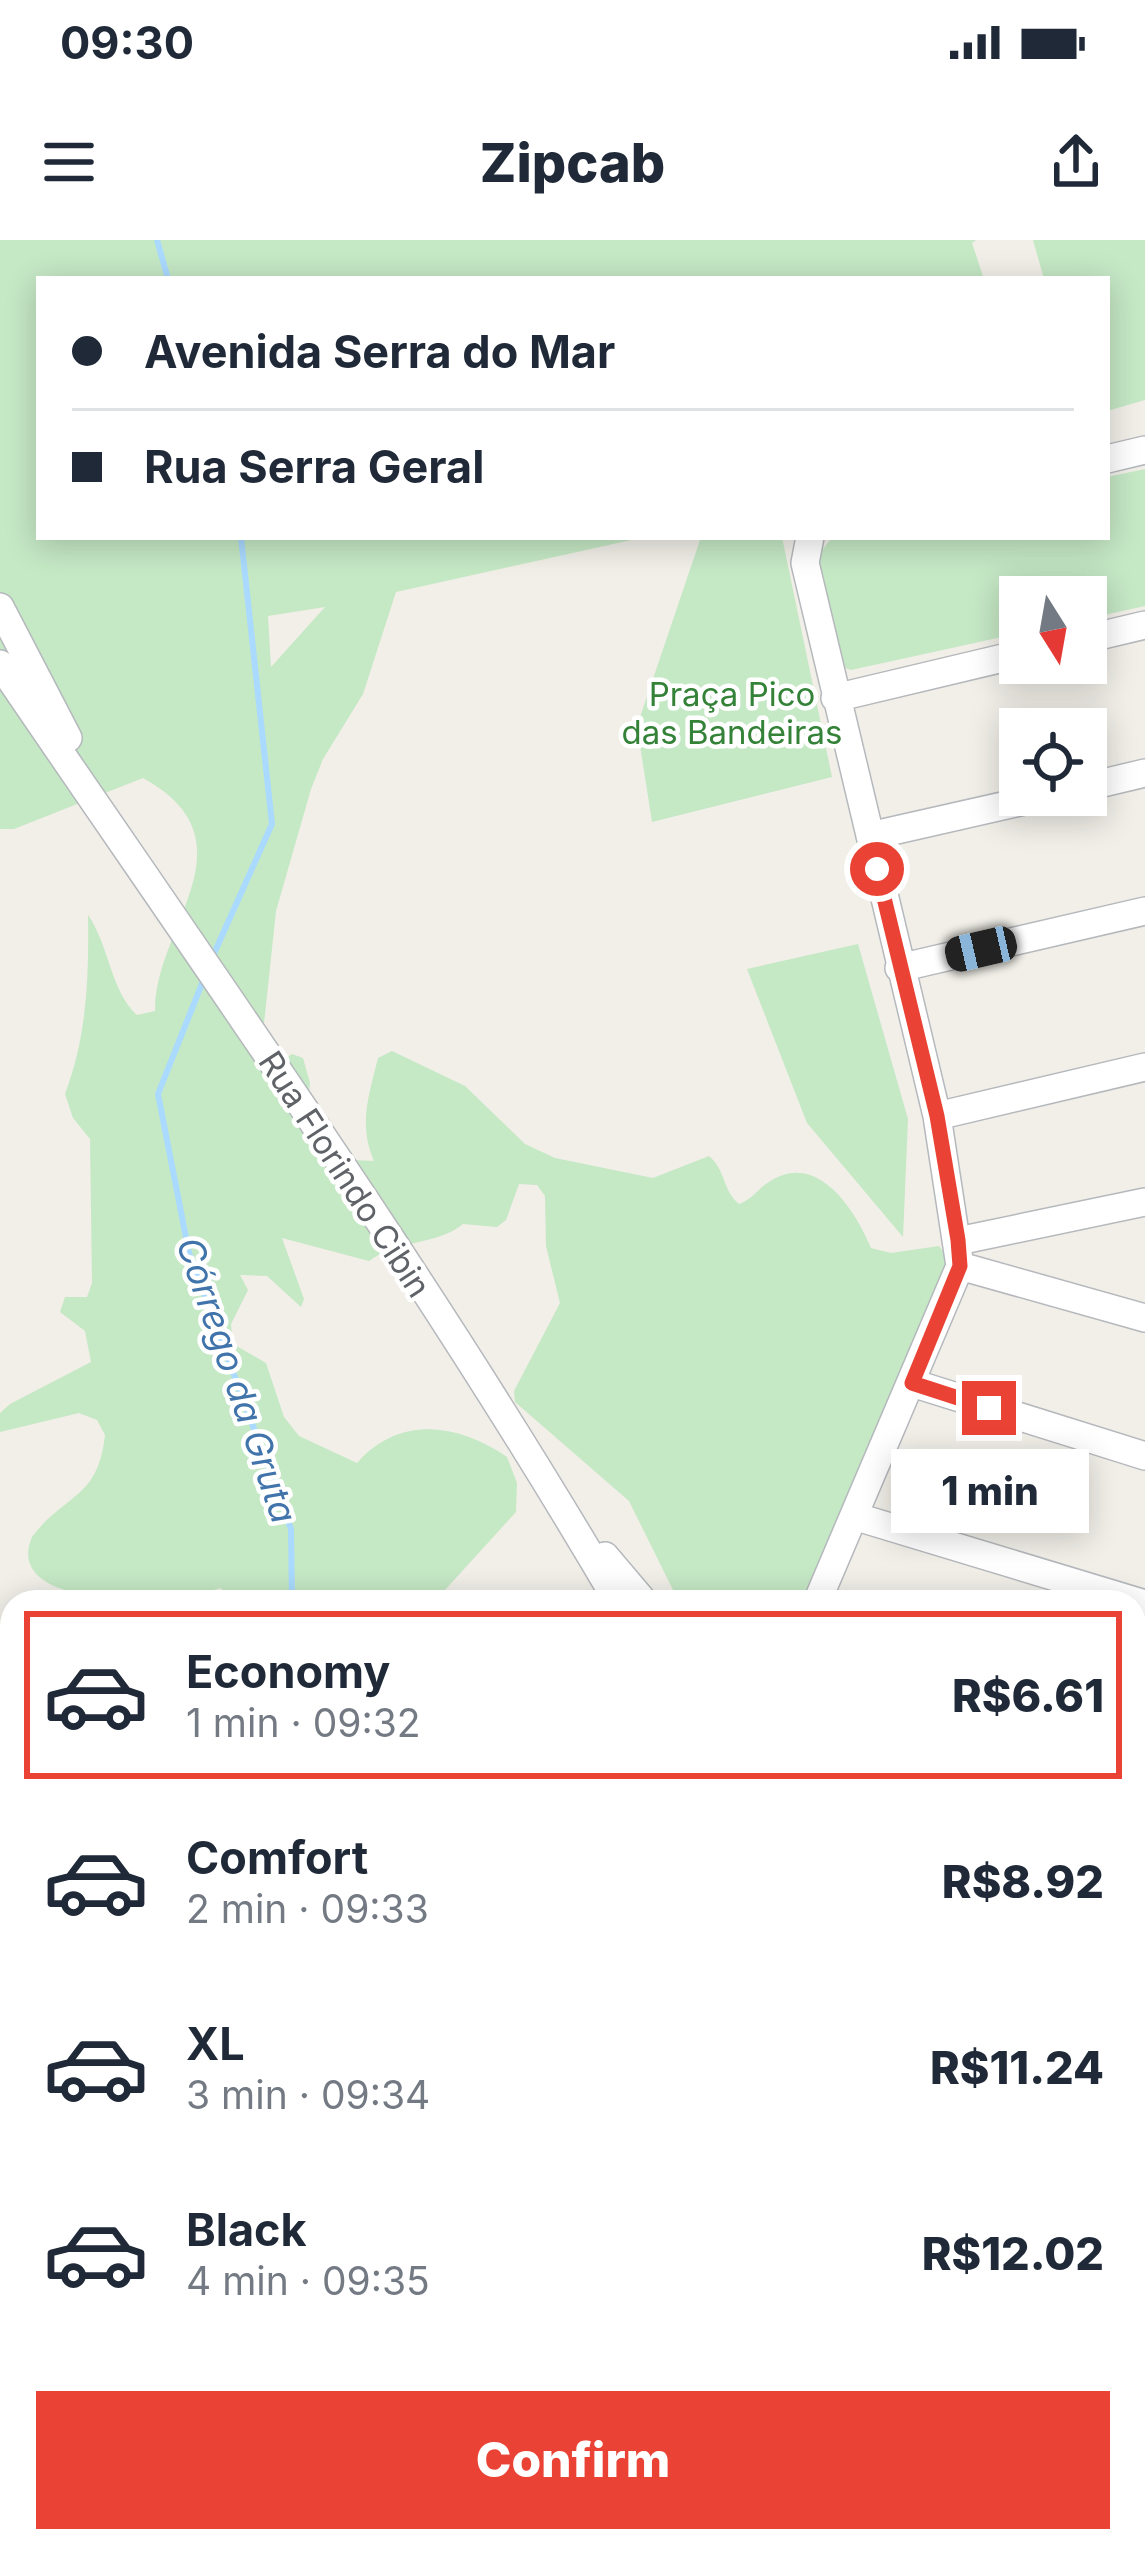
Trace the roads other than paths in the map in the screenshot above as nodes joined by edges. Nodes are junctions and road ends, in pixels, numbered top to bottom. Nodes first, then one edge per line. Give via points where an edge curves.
1 (1145, 450) edge
2 (1110, 458) edge
3 (807, 550) edge
4 (0, 607) edge
5 (1145, 625) edge
6 (1107, 634) edge
7 (999, 659) edge
8 (0, 664) edge
9 (835, 698) junction
10 (1145, 773) edge
11 (1107, 782) edge
12 (999, 807) edge
13 (870, 836) junction
14 (122, 843) junction
15 (1145, 911) edge
16 (899, 968) junction
17 (1145, 1067) edge
18 (937, 1116) junction
19 (1145, 1202) edge
20 (959, 1253) junction
21 (1145, 1318) edge
22 (912, 1383) junction
23 (1145, 1456) edge
24 (562, 1508) junction
25 (856, 1516) junction
26 (610, 1590) edge
27 (634, 1590) edge
28 (823, 1590) edge
29 (1099, 1590) edge

1 - 2 street
3 - 9 street
4 - 14 street, Rua Florindo Cibin
5 - 6 street
7 - 9 street
8 - 14 street, Rua Florindo Cibin
9 - 13 street
10 - 11 street
12 - 13 street
13 - 16 street
14 - 24 street, Rua Florindo Cibin
15 - 16 street
16 - 18 street
17 - 18 street
18 - 20 street
19 - 20 street
20 - 21 street
20 - 22 street
22 - 23 street
22 - 25 street
24 - 26 street, Rua Florindo Cibin
24 - 27 street, Rua Florindo Cibin
25 - 28 street
25 - 29 street

